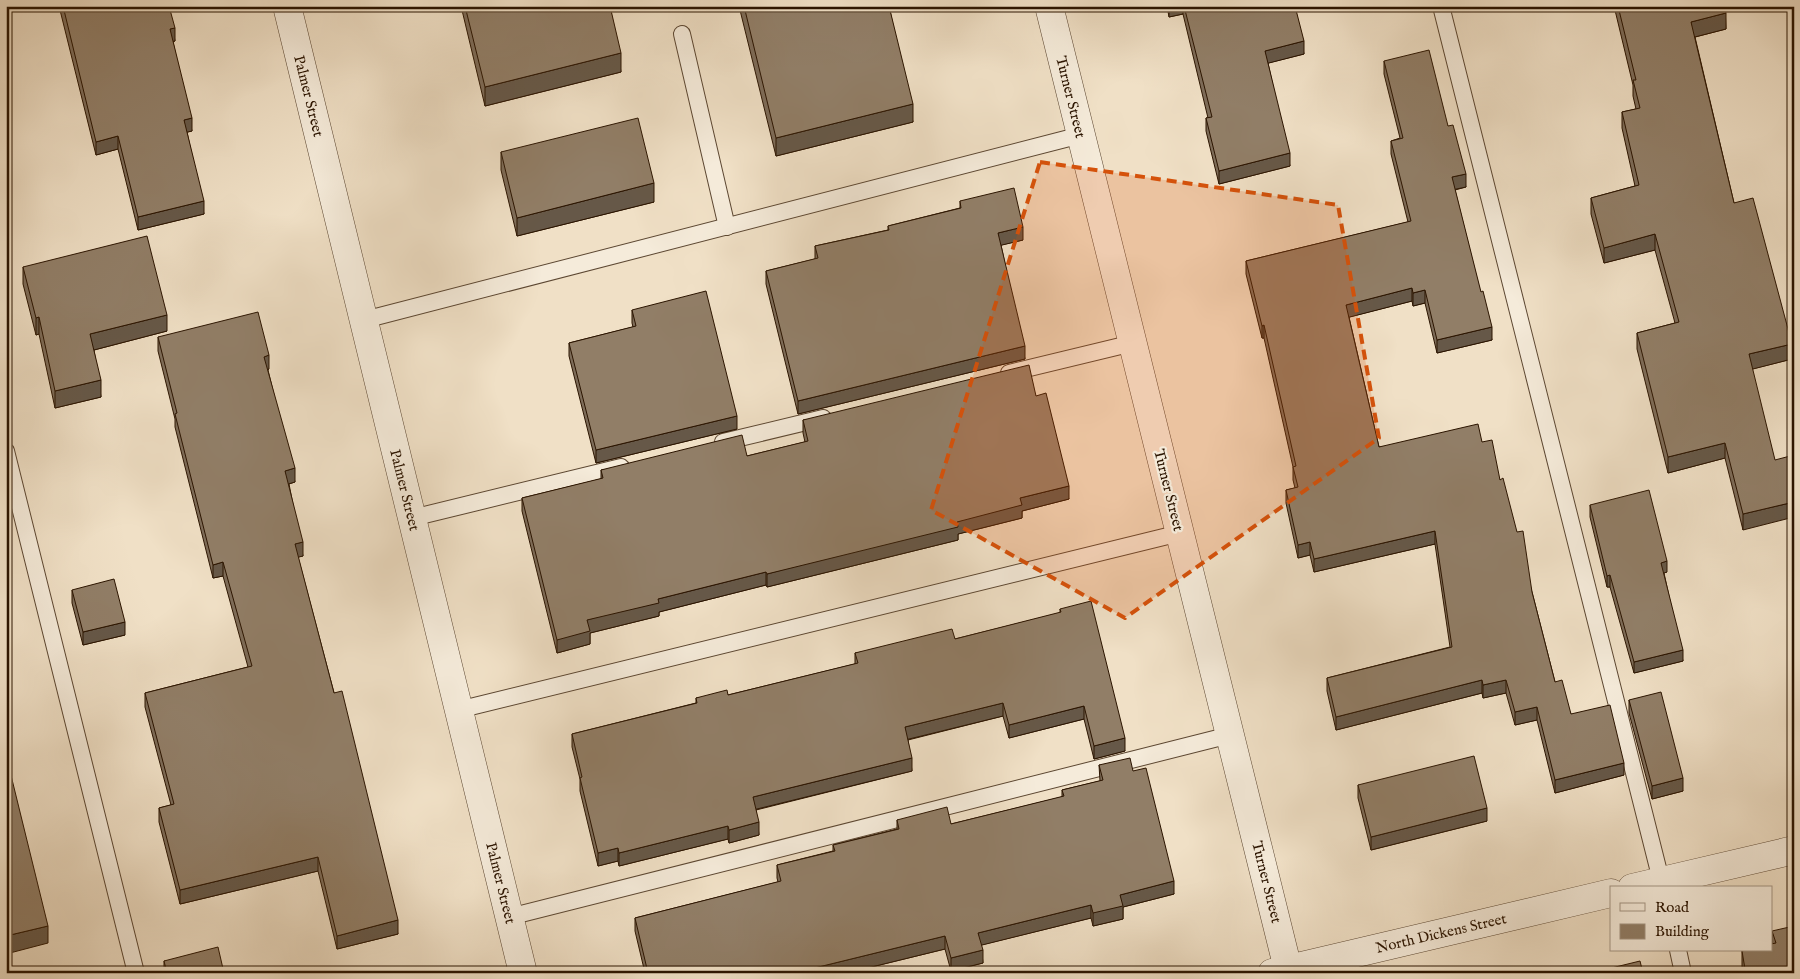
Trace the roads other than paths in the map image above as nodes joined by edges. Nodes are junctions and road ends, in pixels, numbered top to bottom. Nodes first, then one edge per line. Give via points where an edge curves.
1 (287, 6) edge
2 (1048, 6) edge
3 (1441, 6) edge
4 (682, 34) dead end
5 (1081, 136) junction
6 (727, 227) junction
7 (364, 320) junction
8 (1132, 343) junction
9 (998, 376) edge
10 (835, 415) edge
11 (710, 446) edge
12 (6, 451) edge
13 (633, 464) edge
14 (412, 518) junction
15 (1180, 533) junction
16 (458, 710) junction
17 (1230, 735) junction
18 (1794, 850) edge
19 (1662, 884) edge
20 (1647, 886) edge
21 (1610, 893) edge
22 (509, 917) junction
23 (1678, 952) edge
24 (1283, 971) edge
25 (136, 973) edge
26 (523, 973) edge
27 (1683, 973) edge

1 - 7 street, Palmer Street
2 - 5 street, Turner Street
3 - 19 lane
4 - 6 lane
5 - 6 lane
5 - 8 street, Turner Street
6 - 7 lane
7 - 14 street, Palmer Street
8 - 9 lane
8 - 15 street, Turner Street
10 - 11 lane
12 - 25 lane
13 - 14 lane
14 - 16 street, Palmer Street
15 - 16 lane
15 - 17 street, Turner Street
16 - 22 street, Palmer Street
17 - 22 lane
17 - 24 street, Turner Street
18 - 19 street
19 - 20 street
21 - 24 street, North Dickens Street
22 - 26 street, Palmer Street
23 - 27 lane

